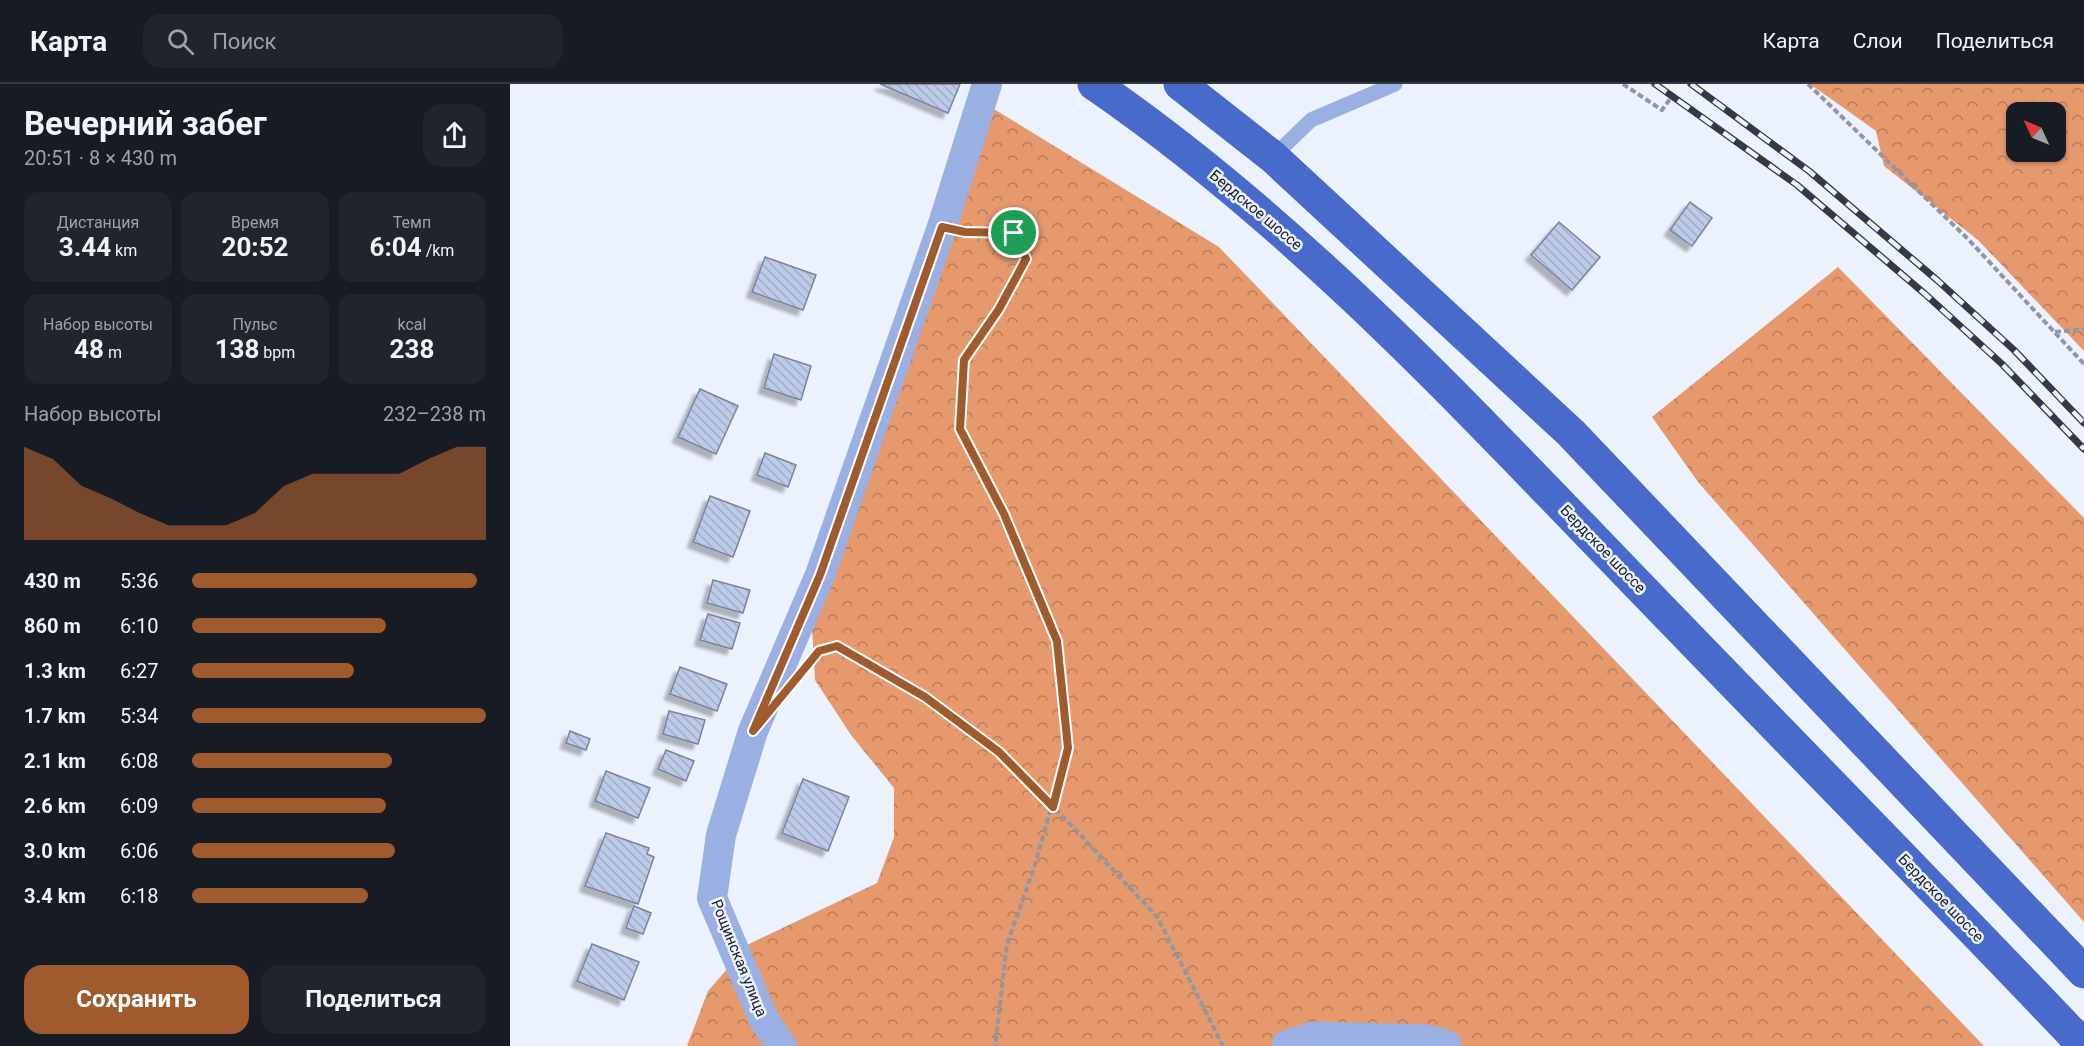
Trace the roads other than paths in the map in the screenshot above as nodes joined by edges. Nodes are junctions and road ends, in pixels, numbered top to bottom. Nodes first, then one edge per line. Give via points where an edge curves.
1 (987, 84) edge
2 (1094, 84) edge
3 (1180, 84) edge
4 (1395, 84) edge
5 (1273, 157) junction
6 (2084, 972) edge
7 (2080, 1045) edge
8 (782, 1046) edge
9 (1288, 1046) edge
10 (1445, 1046) edge

1 - 8 street, Рощинская улица via 942,227 820,575 753,731 721,835 712,898 764,1020
2 - 7 highway, Бердское шоссе via 1264,215 1336,279 1535,479
3 - 5 highway
4 - 5 lane via 1311,120
5 - 6 highway via 1572,433
9 - 10 street via 1312,1038 1426,1041

